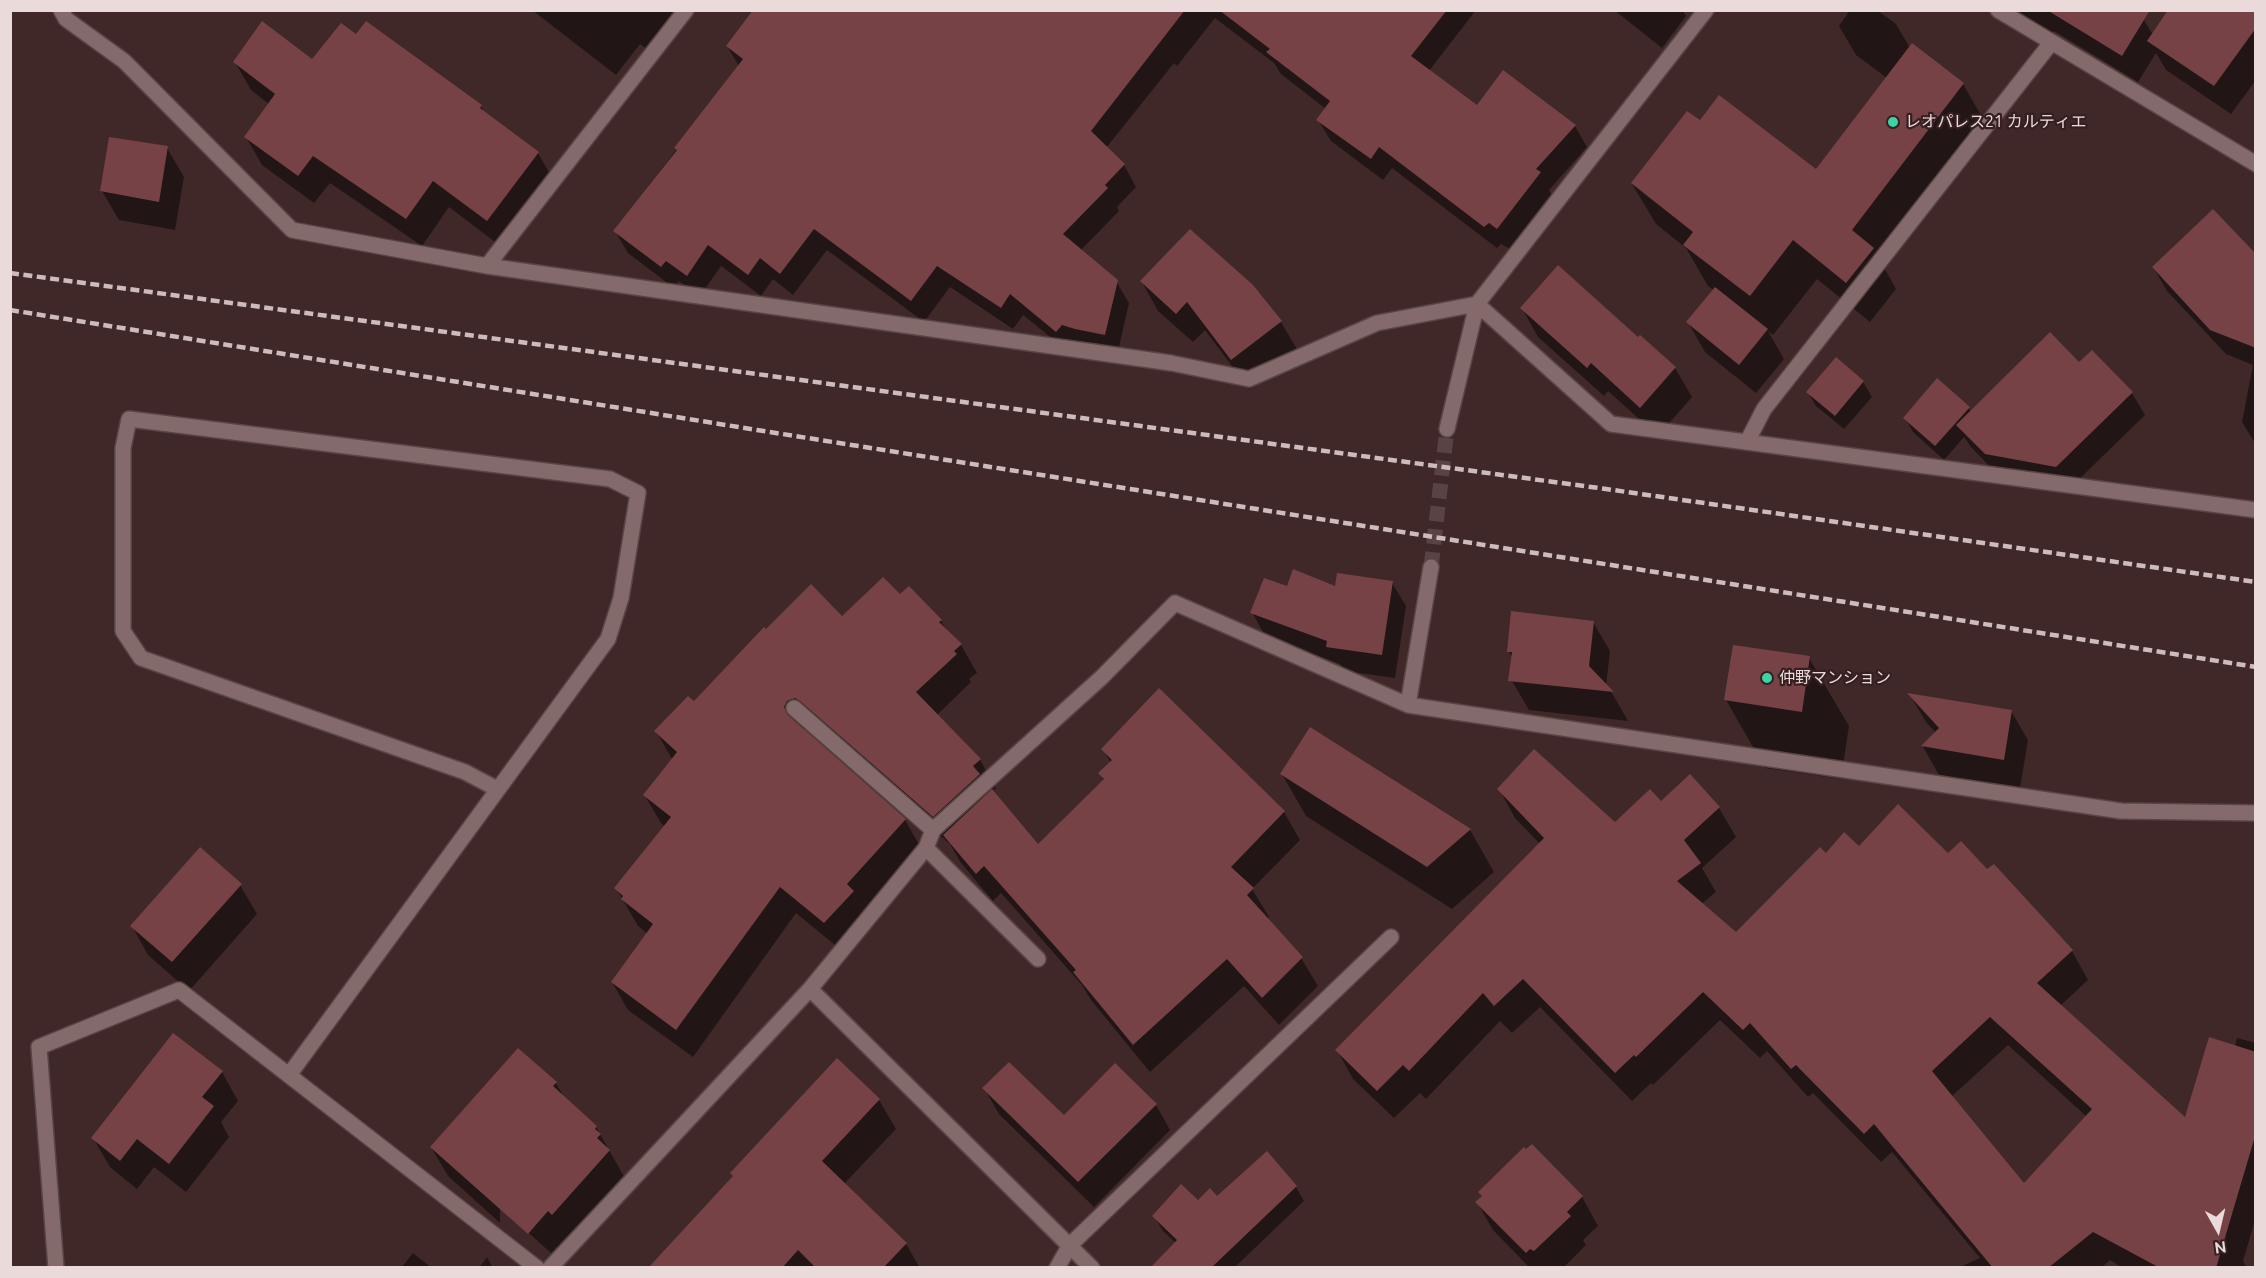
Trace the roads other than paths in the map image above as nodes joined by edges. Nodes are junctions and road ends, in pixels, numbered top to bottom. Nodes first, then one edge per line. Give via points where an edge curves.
1 (61, 10) edge
2 (686, 10) edge
3 (1706, 10) edge
4 (1998, 10) edge
5 (2051, 43) junction
6 (2256, 164) edge
7 (487, 266) junction
8 (1477, 304) junction
9 (1447, 429) tunnel mouth
10 (1747, 442) junction
11 (2256, 510) edge
12 (1431, 567) tunnel mouth
13 (1408, 705) junction
14 (794, 708) dead end
15 (497, 789) junction
16 (2256, 813) edge
17 (933, 830) junction
18 (926, 848) junction
19 (1391, 937) dead end
20 (1038, 959) dead end
21 (810, 989) junction
22 (289, 1075) junction
23 (1070, 1245) junction
24 (56, 1268) edge
25 (537, 1268) edge
26 (550, 1268) edge
27 (1057, 1268) edge
28 (1092, 1268) edge

1 - 7 street via 66,19 124,61 292,230
2 - 7 street
3 - 8 street
4 - 5 street
5 - 6 street
5 - 10 street via 1764,409
7 - 8 street via 1170,363 1248,379 1377,323
8 - 9 street
8 - 10 street via 1611,424
10 - 11 street
12 - 13 street
13 - 16 street via 2121,811
13 - 17 street via 1175,603 1102,677
14 - 17 street
15 - 15 street via 608,639 621,598 638,493 610,479 129,419 123,448 123,631 141,658 465,772
15 - 22 street
17 - 18 street
18 - 20 street
18 - 21 street
19 - 23 street
21 - 23 street
21 - 26 street
22 - 24 street via 179,990 39,1047
22 - 25 street
23 - 27 street
23 - 28 street

